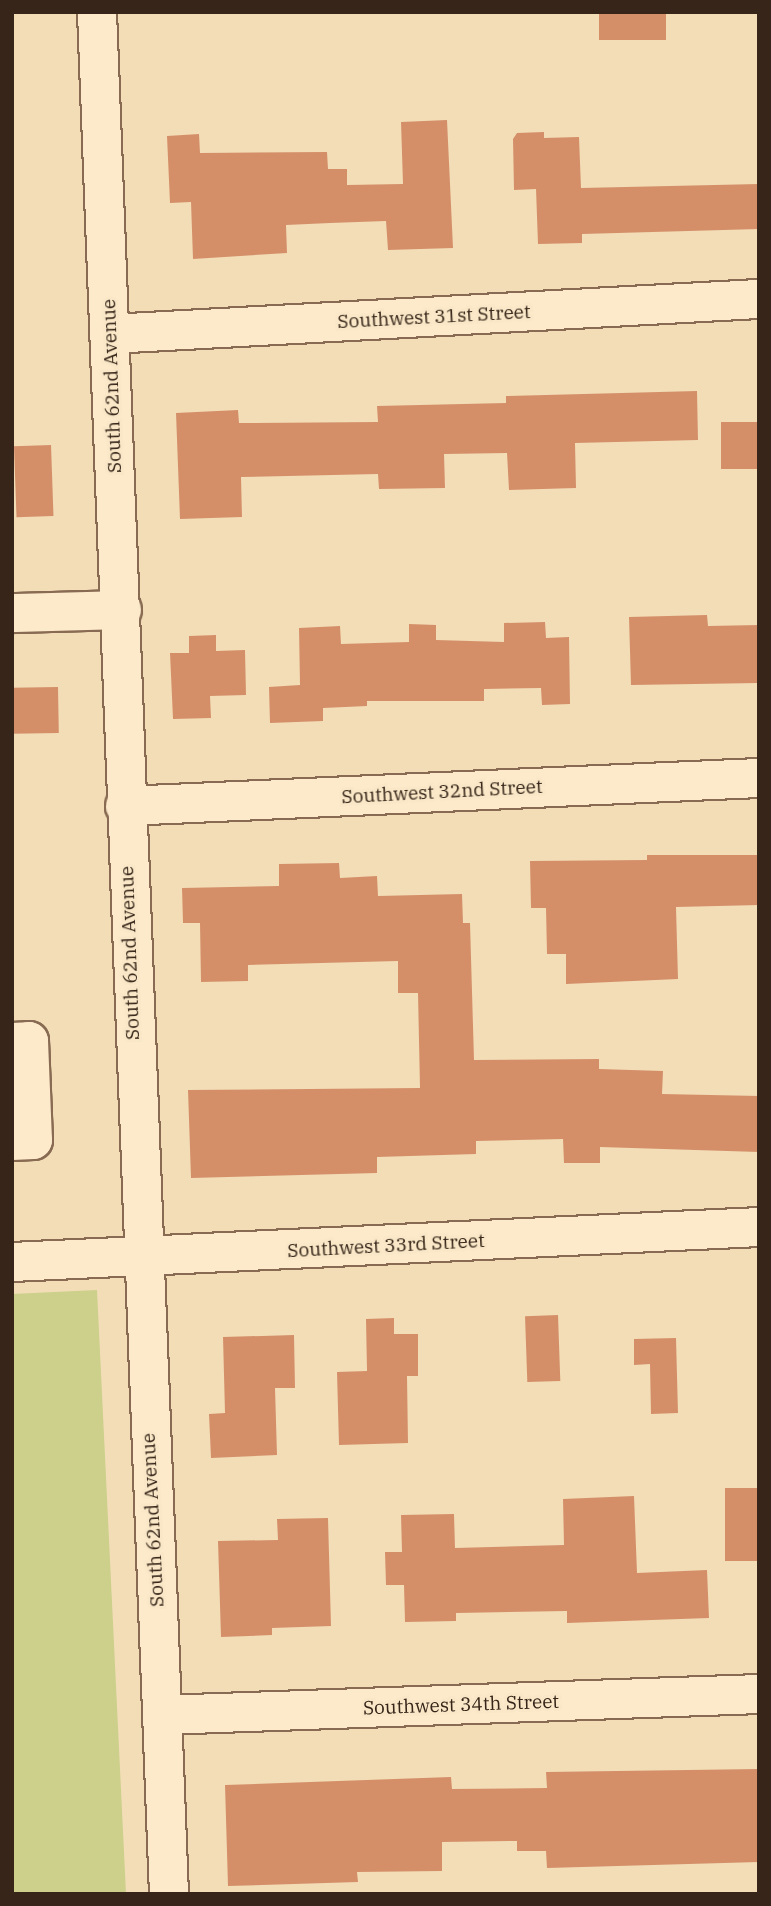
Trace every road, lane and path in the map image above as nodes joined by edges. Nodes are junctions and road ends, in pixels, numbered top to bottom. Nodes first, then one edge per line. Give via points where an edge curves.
1 (97, 12) edge
2 (759, 299) edge
3 (110, 334) junction
4 (121, 610) junction
5 (12, 612) edge
6 (759, 778) edge
7 (125, 806) junction
8 (12, 1042) edge
9 (12, 1140) edge
10 (759, 1227) edge
11 (141, 1259) junction
12 (12, 1262) edge
13 (759, 1694) edge
14 (162, 1715) junction
15 (169, 1894) edge

1 - 3 street, South 62nd Avenue
2 - 3 street, Southwest 31st Street
3 - 4 street, South 62nd Avenue
4 - 5 street
4 - 7 street, South 62nd Avenue
6 - 7 street, Southwest 32nd Street
7 - 11 street, South 62nd Avenue
8 - 9 street via 29,1041 33,1140
10 - 11 street, Southwest 33rd Street
11 - 12 street, Southwest 33rd Street
11 - 14 street, South 62nd Avenue
13 - 14 street, Southwest 34th Street
14 - 15 street, South 62nd Avenue

